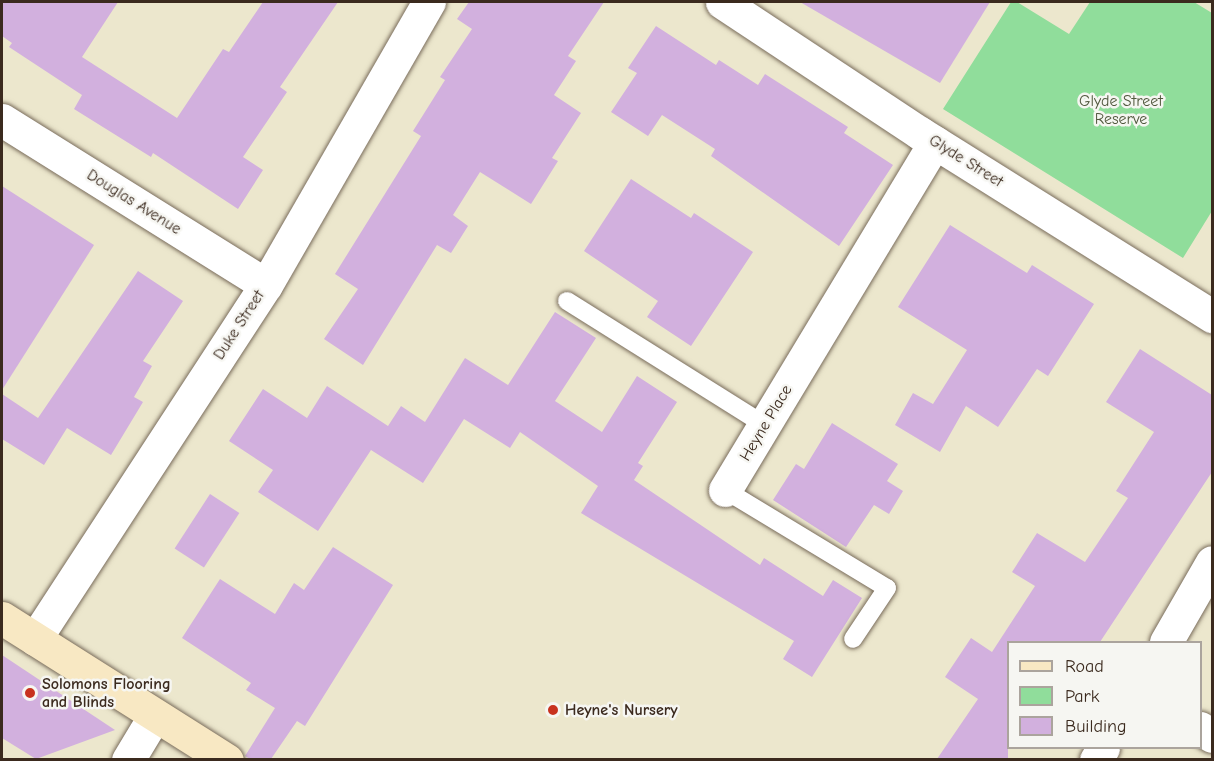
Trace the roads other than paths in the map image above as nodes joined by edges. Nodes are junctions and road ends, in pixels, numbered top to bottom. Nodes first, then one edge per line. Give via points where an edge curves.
1 (429, 2) edge
2 (722, 2) edge
3 (2, 120) edge
4 (935, 142) junction
5 (266, 285) junction
6 (567, 301) dead end
7 (1212, 316) edge
8 (765, 425) junction
9 (725, 490) joint
10 (1212, 562) edge
11 (2, 618) edge
12 (35, 639) junction
13 (853, 639) dead end
14 (1167, 641) edge
15 (155, 715) junction
16 (128, 759) edge
17 (227, 759) edge

1 - 5 street, Duke Street
2 - 4 street, Glyde Street
3 - 5 street, Douglas Avenue
4 - 7 street, Glyde Street
4 - 8 street, Heyne Place
5 - 12 street, Duke Street
6 - 8 lane
8 - 9 street, Heyne Place
9 - 13 lane, Heyne Place via 887,588
10 - 14 street
11 - 12 main road
12 - 15 main road
15 - 16 street
15 - 17 main road

